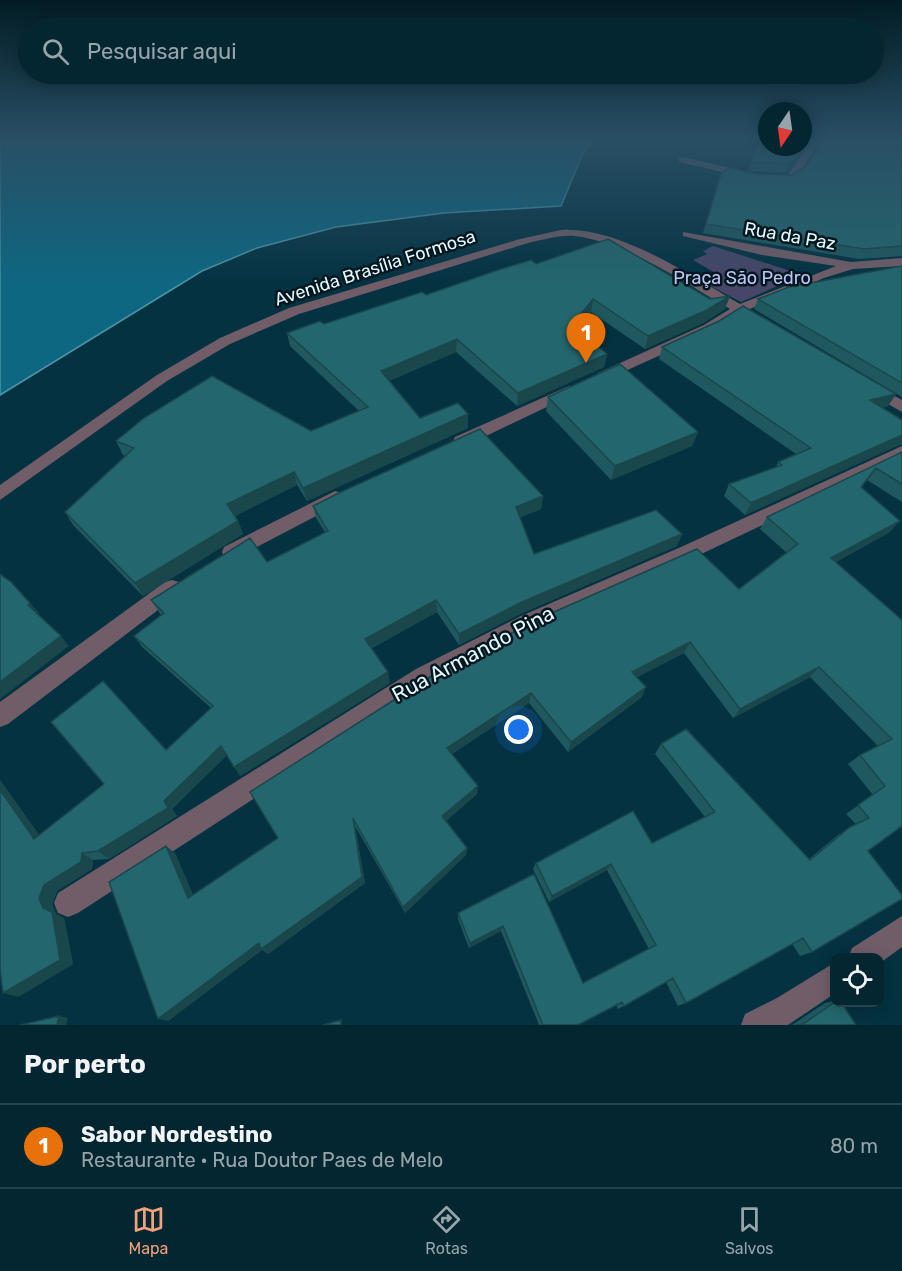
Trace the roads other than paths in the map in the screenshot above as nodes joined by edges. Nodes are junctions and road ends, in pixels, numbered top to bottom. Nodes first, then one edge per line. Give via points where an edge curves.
1 (687, 234) dead end
2 (902, 262) edge
3 (852, 265) junction
4 (739, 309) junction
5 (758, 320) edge
6 (864, 384) edge
7 (902, 407) edge
8 (447, 447) edge
9 (902, 452) edge
10 (349, 491) edge
11 (0, 494) edge
12 (218, 560) edge
13 (188, 578) edge
14 (0, 716) edge
15 (68, 903) dead end
16 (902, 930) edge
17 (868, 953) edge
18 (830, 980) edge
19 (756, 1025) edge

1 - 3 street, Rua da Paz
2 - 3 street
3 - 4 street
4 - 5 street, Avenida Brasília Formosa
4 - 8 street via 709,328
4 - 11 street, Avenida Brasília Formosa via 610,240 574,233 551,234 294,311 225,341 162,378
6 - 7 street
9 - 15 street, Rua Armando Pina via 528,622 424,676
10 - 12 street
13 - 14 street
16 - 17 street
18 - 19 street via 788,1009

